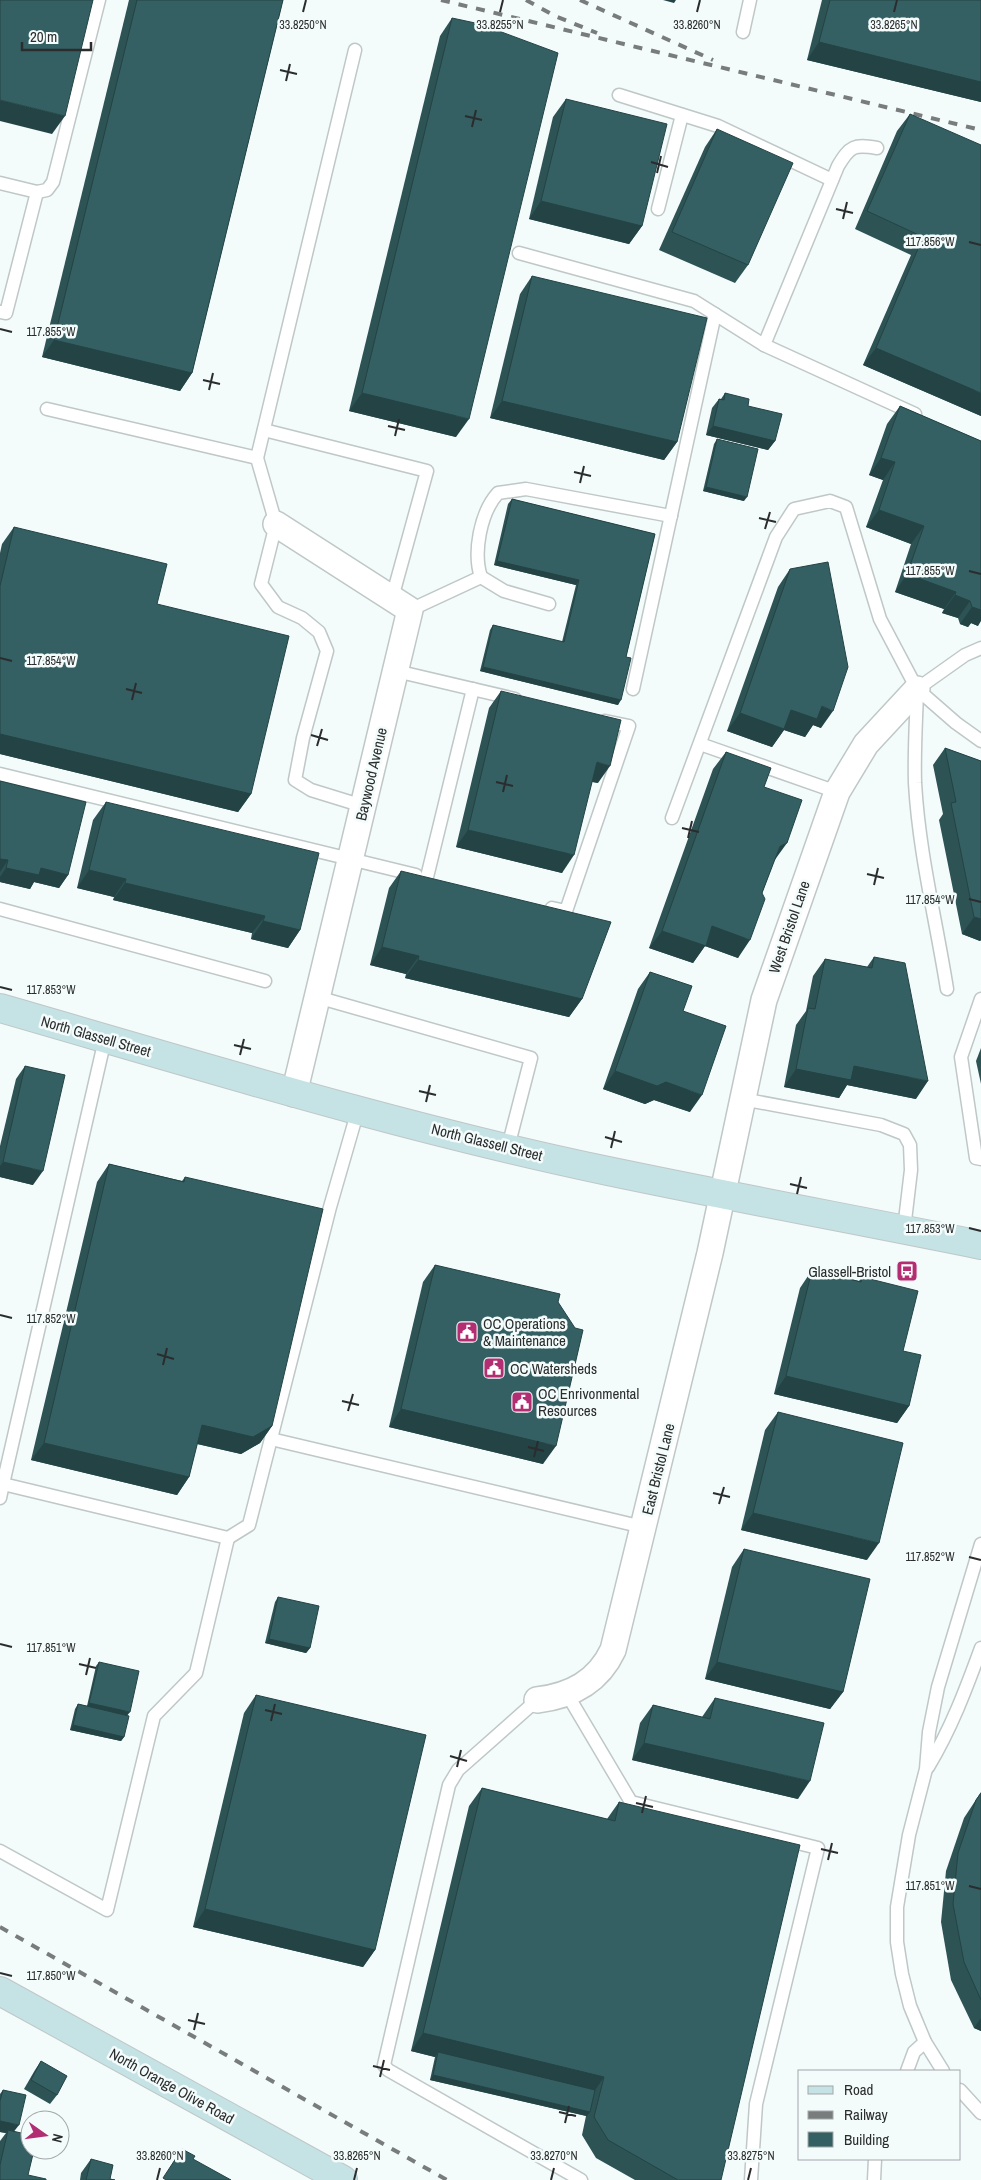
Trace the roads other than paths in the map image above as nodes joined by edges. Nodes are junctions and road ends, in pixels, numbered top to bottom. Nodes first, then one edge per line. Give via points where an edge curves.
1 (99, 0) edge
2 (750, 0) edge
3 (743, 32) dead end
4 (355, 50) dead end
5 (619, 95) dead end
6 (682, 115) junction
7 (877, 148) dead end
8 (832, 180) junction
9 (0, 183) edge
10 (37, 192) junction
11 (658, 209) dead end
12 (518, 253) dead end
13 (0, 312) edge
14 (715, 314) junction
15 (764, 346) junction
16 (47, 409) dead end
17 (927, 419) edge
18 (264, 430) junction
19 (257, 458) junction
20 (670, 516) junction
21 (276, 524) junction
22 (481, 577) junction
23 (401, 604) junction
24 (549, 604) dead end
25 (981, 648) edge
26 (396, 671) junction
27 (473, 689) junction
28 (632, 689) dead end
29 (916, 689) junction
30 (528, 702) edge
31 (592, 718) edge
32 (981, 742) edge
33 (700, 744) junction
34 (0, 774) edge
35 (837, 792) junction
36 (363, 806) junction
37 (672, 818) dead end
38 (351, 859) junction
39 (538, 904) edge
40 (0, 909) edge
41 (265, 981) dead end
42 (947, 989) dead end
43 (317, 997) junction
44 (981, 1000) edge
45 (0, 1008) edge
46 (105, 1039) junction
47 (294, 1094) junction
48 (742, 1099) junction
49 (358, 1110) junction
50 (508, 1147) junction
51 (981, 1159) edge
52 (724, 1194) junction
53 (904, 1229) junction
54 (981, 1244) edge
55 (272, 1439) junction
56 (3, 1484) junction
57 (0, 1498) edge
58 (643, 1527) junction
59 (228, 1538) junction
60 (981, 1544) edge
61 (977, 1568) edge
62 (981, 1648) edge
63 (567, 1694) junction
64 (537, 1700) joint
65 (926, 1769) junction
66 (0, 1851) edge
67 (0, 1991) edge
68 (925, 2042) junction
69 (907, 2070) edge
70 (942, 2070) edge
71 (961, 2091) edge
72 (981, 2113) edge
73 (876, 2160) edge
74 (343, 2180) edge
75 (581, 2180) edge
76 (751, 2180) edge
77 (874, 2180) edge

1 - 10 lane via 53,182 47,190
2 - 3 lane
4 - 18 lane
5 - 6 lane
6 - 8 lane via 718,126
6 - 11 lane
7 - 8 lane via 858,145 846,152
8 - 15 lane
9 - 10 lane
10 - 13 lane via 6,313
12 - 14 lane via 694,301
14 - 15 lane
14 - 20 lane
15 - 17 lane
16 - 19 lane
18 - 19 lane
18 - 23 lane via 427,471
19 - 21 lane
20 - 22 lane via 526,490 498,493 491,500 477,544
20 - 28 lane
21 - 23 street
21 - 36 lane via 261,584 278,607 302,618 319,632 327,652 295,780 311,790
22 - 23 lane
22 - 24 lane via 504,591
23 - 26 street, Baywood Avenue
25 - 29 lane via 965,655
26 - 27 lane
26 - 36 street, Baywood Avenue
27 - 30 lane
27 - 38 lane via 431,878
29 - 32 lane
29 - 33 lane via 880,619 846,507 830,501 794,509 776,537
29 - 35 street, West Bristol Lane via 866,744
29 - 42 lane via 915,782 920,834 927,889
31 - 39 lane via 629,726 566,911
33 - 35 lane
33 - 37 lane
34 - 38 lane
35 - 48 street, West Bristol Lane via 764,1000
36 - 38 street, Baywood Avenue
38 - 43 street, Baywood Avenue
40 - 41 lane
43 - 47 street, Baywood Avenue
43 - 50 lane via 531,1058
44 - 51 lane via 961,1057 976,1158
45 - 46 main road, North Glassell Street
46 - 47 main road, North Glassell Street
46 - 56 lane
47 - 49 main road, North Glassell Street
48 - 52 street, West Bristol Lane
48 - 53 lane via 881,1125 904,1134 910,1145 911,1170
49 - 50 main road, North Glassell Street
49 - 55 lane via 330,1207
50 - 52 main road, North Glassell Street
52 - 53 main road, North Glassell Street
52 - 58 street, East Bristol Lane
53 - 54 main road, North Glassell Street
55 - 58 lane
55 - 59 lane via 249,1525
56 - 57 lane
56 - 59 lane
58 - 63 street, East Bristol Lane via 613,1650 595,1677
59 - 66 lane via 196,1673 154,1716 107,1910
60 - 61 lane
61 - 65 lane via 938,1687
62 - 65 lane via 944,1741
63 - 64 street, East Bristol Lane
63 - 76 lane via 631,1802 818,1848 756,2104
64 - 75 lane via 458,1770 449,1785 384,2065
65 - 68 lane via 908,1835 897,1907 897,1942 902,1974 910,2006
67 - 74 main road, North Orange Olive Road
68 - 69 lane via 914,2052
68 - 70 lane
71 - 72 lane
73 - 77 lane

